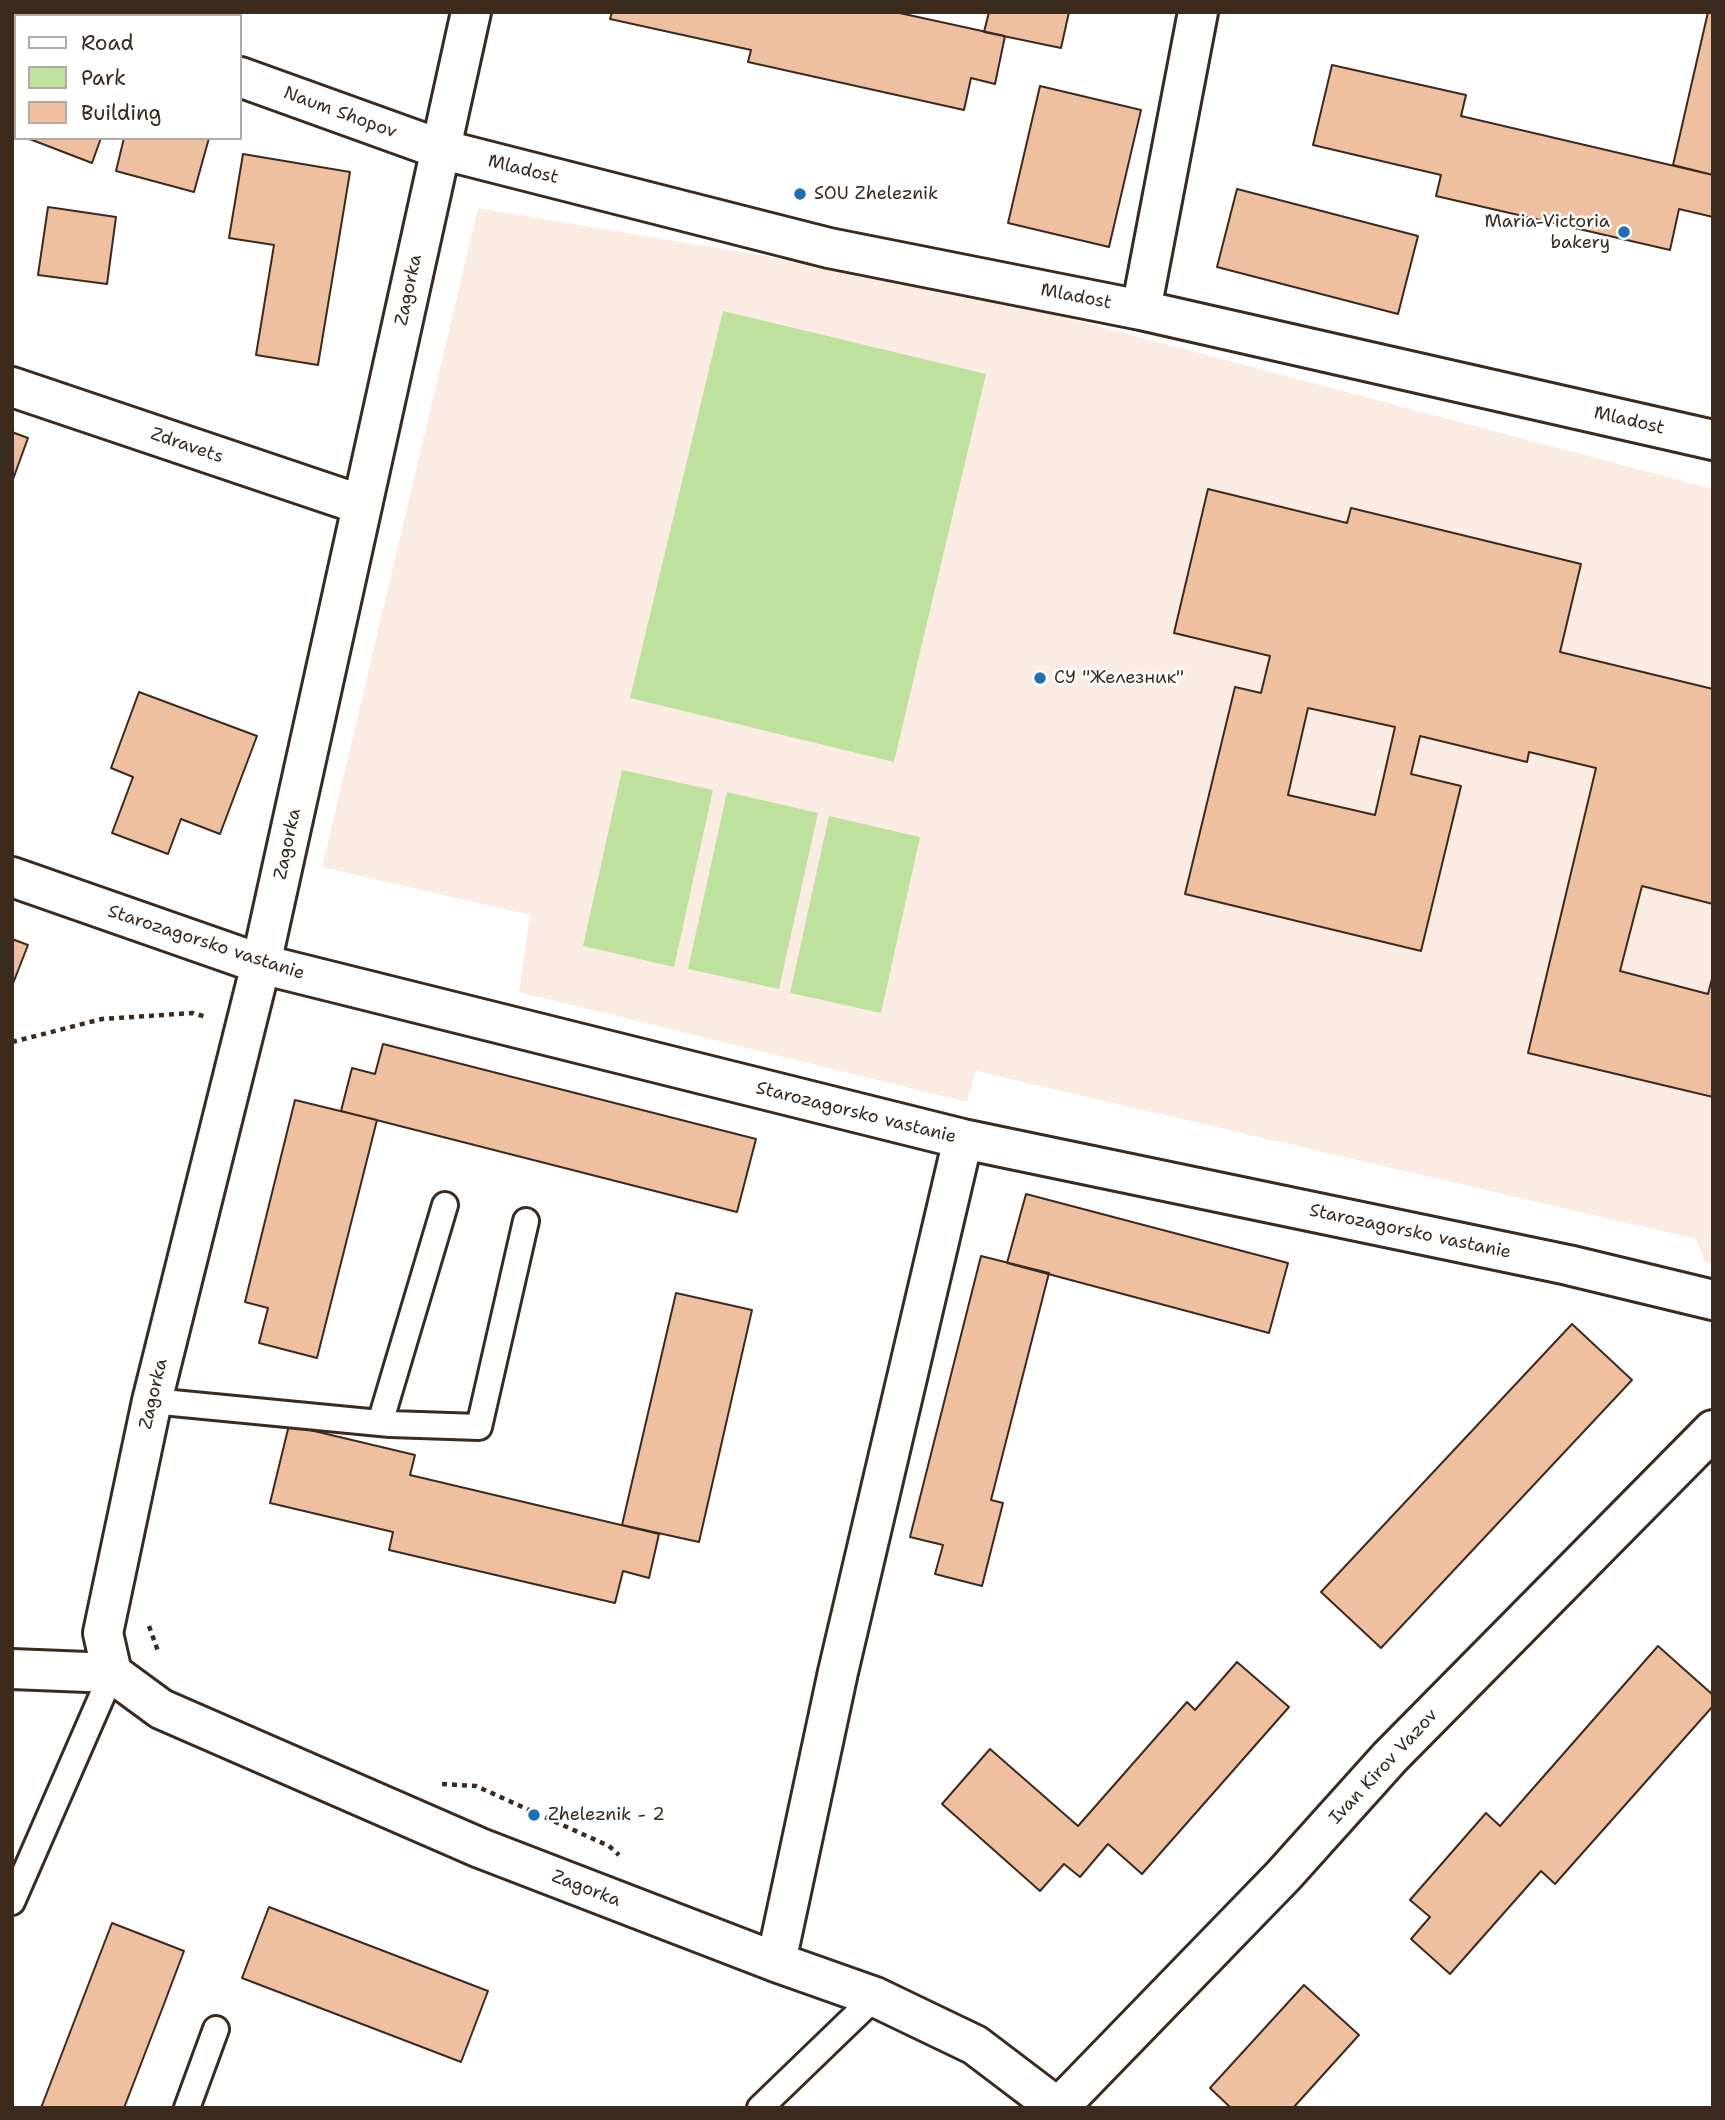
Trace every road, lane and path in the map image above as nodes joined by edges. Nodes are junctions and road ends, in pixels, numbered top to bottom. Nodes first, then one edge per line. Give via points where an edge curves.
1 (471, 12) edge
2 (1198, 12) edge
3 (242, 78) edge
4 (440, 149) junction
5 (1141, 310) junction
6 (12, 387) edge
7 (1713, 440) edge
8 (362, 505) junction
9 (12, 877) edge
10 (261, 964) junction
11 (245, 1028) junction
12 (12, 1042) edge
13 (963, 1139) junction
14 (446, 1205) dead end
15 (526, 1221) dead end
16 (1713, 1300) edge
17 (152, 1401) junction
18 (380, 1423) junction
19 (1713, 1430) edge
20 (12, 1669) edge
21 (111, 1672) junction
22 (12, 1902) edge
23 (776, 1962) junction
24 (875, 1997) junction
25 (216, 2029) dead end
26 (187, 2108) edge
27 (760, 2108) edge
28 (1058, 2108) edge

1 - 4 street, Zagorka
2 - 5 street
3 - 4 street, Naum Shopov
4 - 5 street, Mladost via 829,248
4 - 8 street, Zagorka
5 - 7 street, Mladost
6 - 8 street, Zdravets
8 - 10 street, Zagorka
9 - 10 street, Starozagorsko vastanie
10 - 11 street, Zagorka
10 - 13 street, Starozagorsko vastanie
11 - 12 path via 193,1013 102,1019
11 - 17 street, Zagorka
13 - 16 street, Starozagorsko vastanie via 1568,1265
13 - 23 street via 838,1672
14 - 18 lane
15 - 18 lane via 479,1427
17 - 18 lane
17 - 21 street, Zagorka via 103,1633
19 - 28 street, Ivan Kirov Vazov via 1390,1757 1283,1876
20 - 21 street
21 - 22 lane
21 - 23 street, Zagorka via 161,1709 480,1848
23 - 24 street, Zagorka
24 - 27 lane
24 - 28 street, Zagorka via 975,2045
25 - 26 lane

